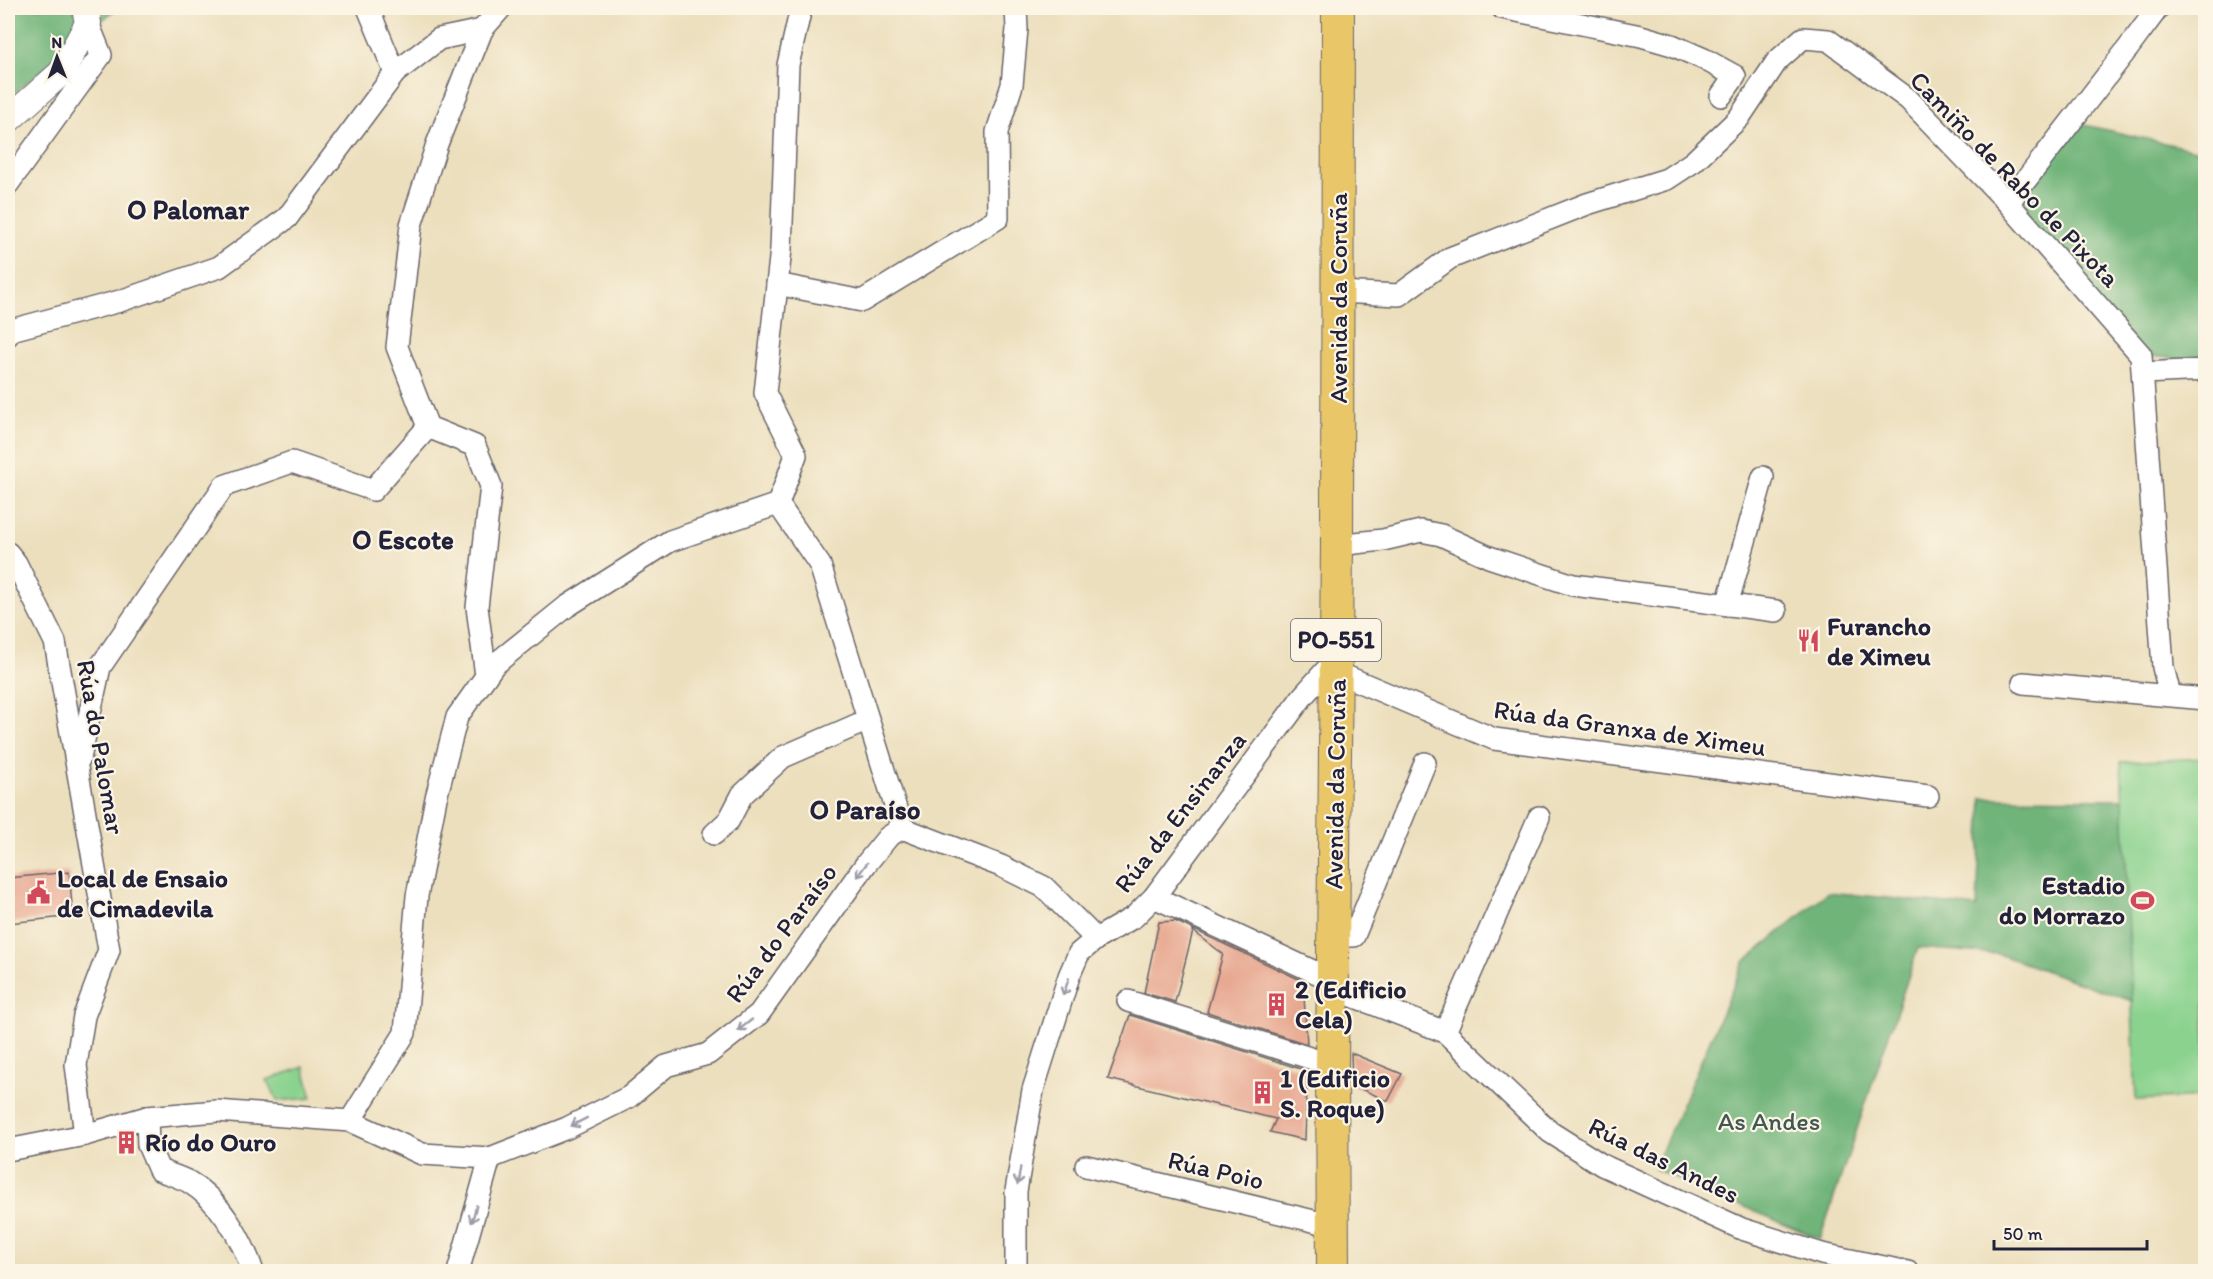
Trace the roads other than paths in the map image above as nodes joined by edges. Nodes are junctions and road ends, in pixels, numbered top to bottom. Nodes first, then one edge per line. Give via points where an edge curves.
1 (368, 8) edge
2 (501, 8) edge
3 (801, 8) edge
4 (1016, 8) edge
5 (1338, 8) edge
6 (1502, 8) edge
7 (2158, 8) edge
8 (86, 15) edge
9 (482, 30) junction
10 (395, 73) junction
11 (1721, 96) dead end
12 (8, 120) edge
13 (8, 184) edge
14 (2008, 203) junction
15 (777, 284) junction
16 (1338, 292) junction
17 (8, 335) edge
18 (2205, 370) edge
19 (2143, 373) junction
20 (428, 427) junction
21 (1762, 477) dead end
22 (778, 504) junction
23 (1337, 545) junction
24 (8, 553) edge
25 (1727, 605) junction
26 (1776, 611) dead end
27 (1336, 666) junction
28 (486, 676) junction
29 (2023, 683) dead end
30 (2169, 695) junction
31 (2205, 699) edge
32 (868, 720) junction
33 (1425, 763) dead end
34 (78, 769) junction
35 (1928, 796) dead end
36 (1539, 817) dead end
37 (902, 828) junction
38 (714, 834) dead end
39 (1154, 897) junction
40 (1333, 936) junction
41 (1096, 939) junction
42 (1332, 984) junction
43 (1128, 1001) dead end
44 (1445, 1032) junction
45 (1332, 1065) junction
46 (147, 1117) junction
47 (350, 1121) junction
48 (85, 1135) junction
49 (8, 1150) edge
50 (490, 1158) junction
51 (1086, 1167) dead end
52 (1334, 1226) junction
53 (1819, 1263) edge
54 (253, 1272) edge
55 (458, 1272) edge
56 (1016, 1272) edge
57 (1333, 1272) edge
58 (1908, 1272) edge

1 - 10 street
2 - 9 street
3 - 15 street via 788,65
4 - 15 street via 1012,85 997,132 998,218 862,301
5 - 16 main road, Avenida da Coruña / PO-551
6 - 11 street via 1672,45 1735,76
7 - 14 street
8 - 12 street via 62,72
8 - 13 street via 101,55
9 - 10 street via 438,39
9 - 20 street via 437,144 411,225 397,347
10 - 17 street via 288,218 219,267 120,301 11,330
14 - 16 street, Camiño de Rabo de Pixota via 1908,99 1828,40 1803,39 1777,61 1739,118 1693,162 1666,179 1587,204 1450,258 1399,295
14 - 19 street, Camiño de Rabo de Pixota via 2141,355
15 - 22 street via 765,393 796,455
16 - 23 main road, Avenida da Coruña / PO-551
18 - 19 street
19 - 30 street, Camiño de Rabo de Pixota via 2163,667
20 - 28 street via 475,446 491,486 477,607
20 - 34 street via 373,490 292,462 224,486 100,667
21 - 25 street
22 - 28 street via 670,541 566,607 494,665
22 - 32 street via 820,565
23 - 25 street via 1421,531 1573,585
23 - 27 main road, Avenida da Coruña / PO-551
24 - 34 street, Rúa do Palomar via 55,642
25 - 26 street
27 - 35 street, Rúa da Granxa de Ximeu via 1494,739
27 - 39 street, Rúa da Ensinanza via 1296,705
27 - 40 main road, Avenida da Coruña / PO-551
28 - 47 street via 457,717 436,798 417,896 405,1033
29 - 30 street
30 - 31 street
32 - 37 street
32 - 38 street via 783,757 742,795 729,820
33 - 40 street via 1354,936
34 - 48 street, Rúa do Palomar via 108,950 84,1016 76,1065
36 - 44 street
37 - 41 street via 1044,887
37 -> 50 street, Rúa do Paraíso via 888,837 866,864 759,1014 708,1054 666,1066 628,1097 567,1128
39 - 41 street, Rúa da Ensinanza via 1134,917
39 - 42 street, Rúa das Andes
40 - 42 main road, Avenida da Coruña / PO-551
41 -> 56 street, Rúa da Ensinanza via 1079,953 1069,976 1033,1090 1016,1191
42 - 44 street, Rúa das Andes
42 - 45 main road, Avenida da Coruña / PO-551
43 - 45 street
44 - 53 street, Rúa das Andes via 1550,1132 1602,1165
45 - 52 main road, Avenida da Coruña / PO-551
46 - 47 street via 217,1111
46 - 48 street
46 - 54 street via 148,1146 159,1170 189,1182 215,1202 247,1252
47 - 50 street via 422,1154
48 - 49 street
50 -> 55 street
51 - 52 street, Rúa Poio
52 - 57 main road, Avenida da Coruña / PO-551
53 - 58 street, Rúa das Andes

